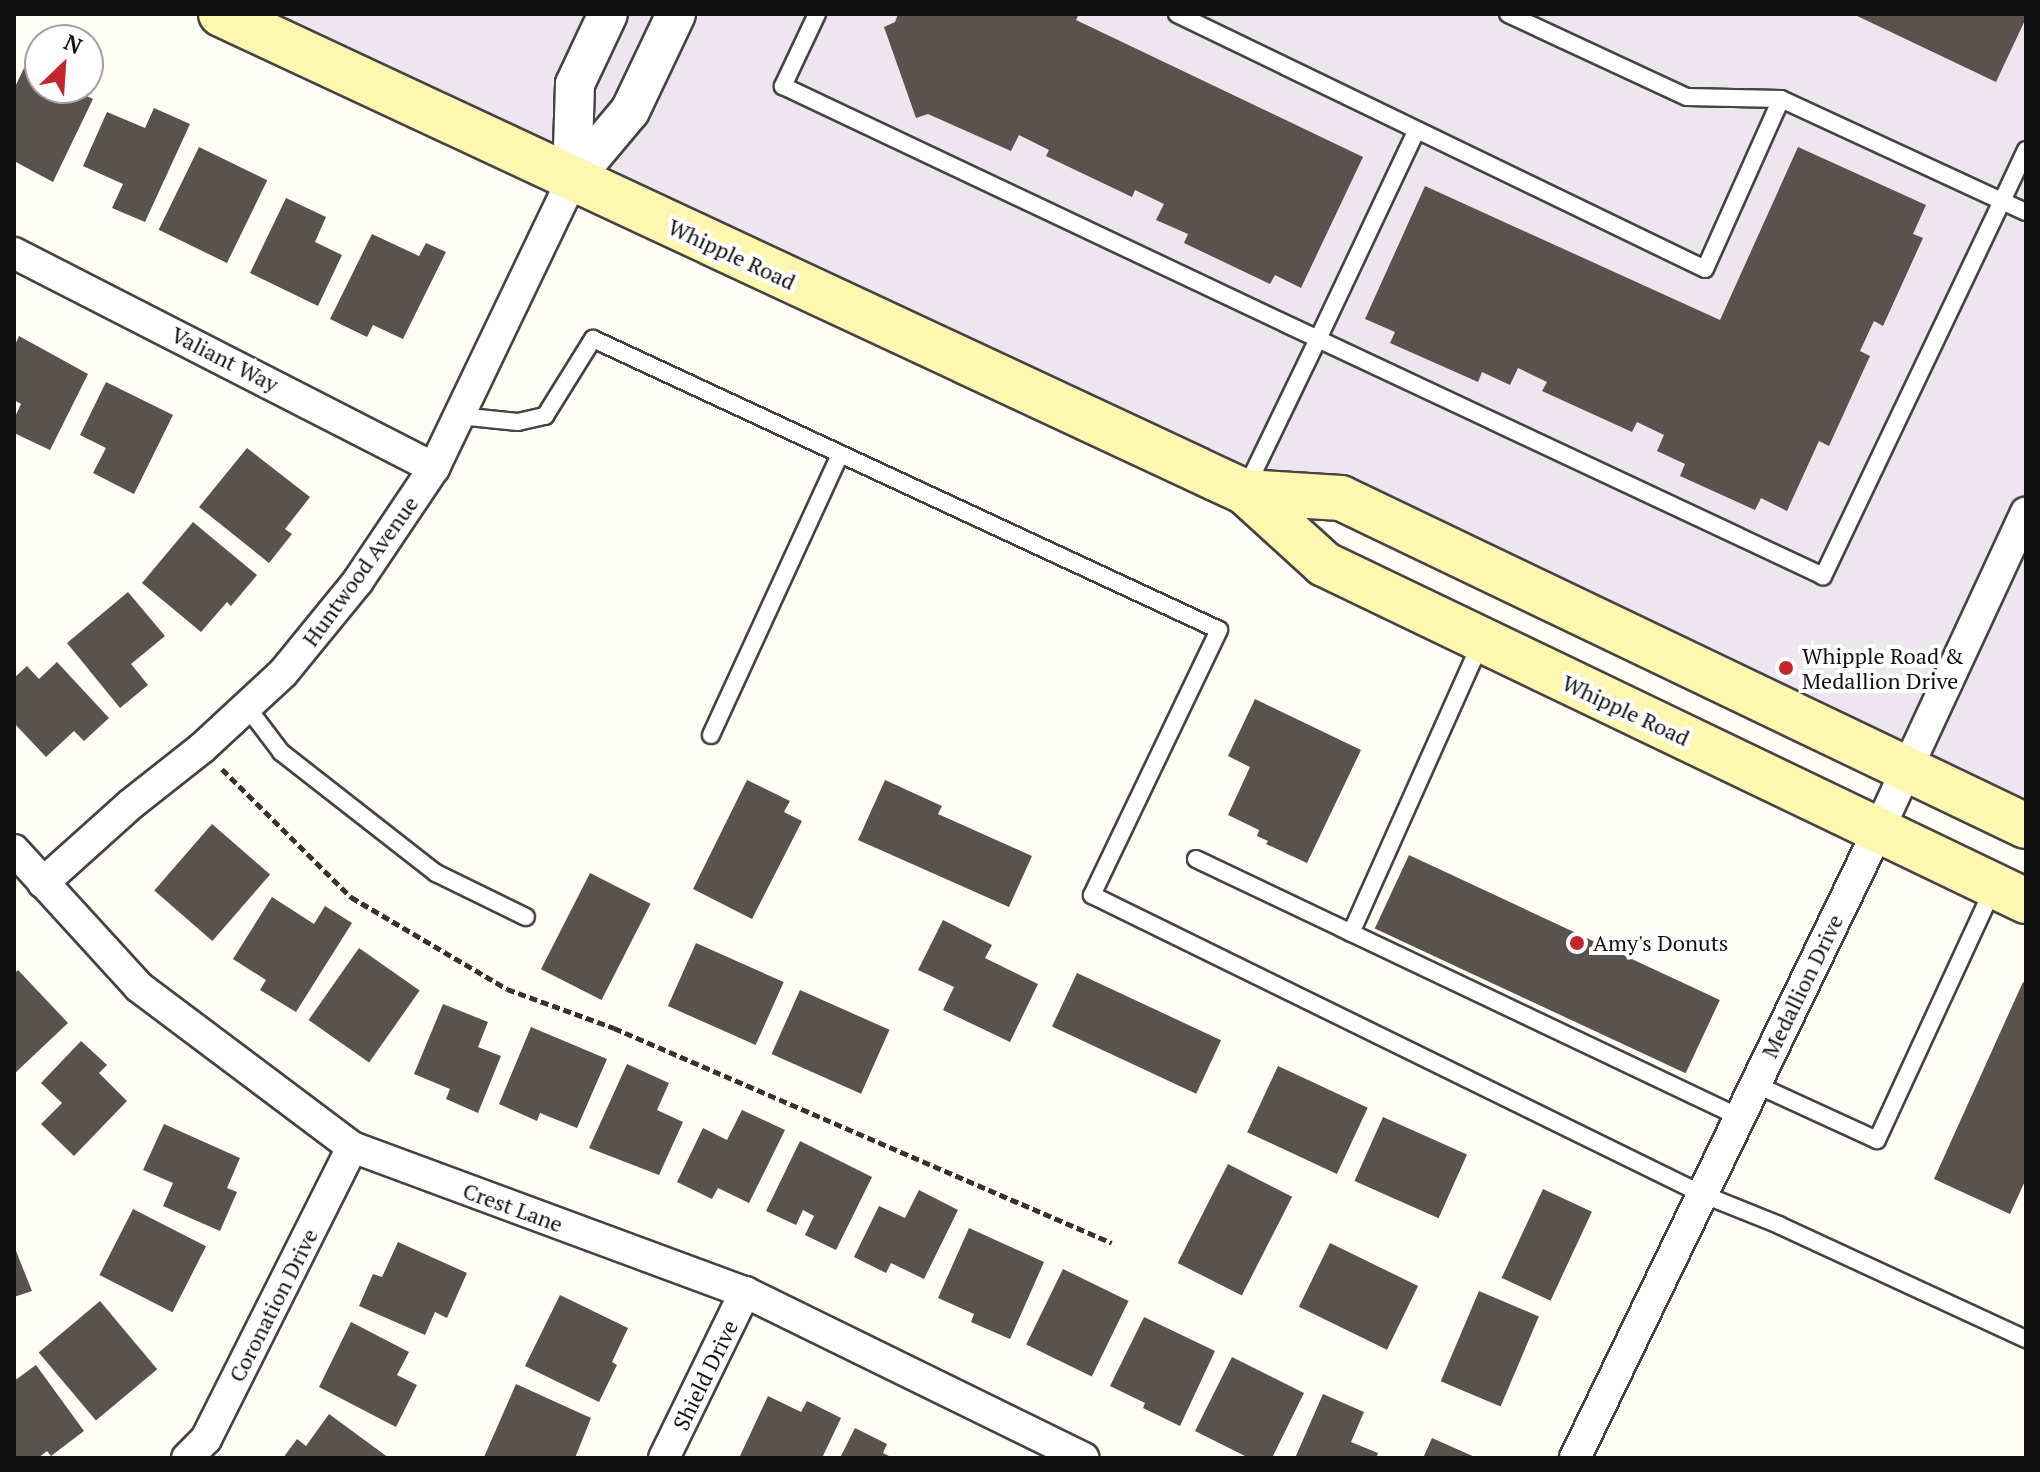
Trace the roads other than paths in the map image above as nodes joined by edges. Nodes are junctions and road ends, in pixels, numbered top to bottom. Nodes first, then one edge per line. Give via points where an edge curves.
1 (221, 14) edge
2 (608, 14) edge
3 (676, 14) edge
4 (817, 14) edge
5 (1177, 14) edge
6 (1508, 14) edge
7 (1781, 99) junction
8 (1417, 130) junction
9 (2026, 150) edge
10 (572, 180) junction
11 (2002, 201) junction
12 (2026, 212) edge
13 (14, 253) edge
14 (1318, 339) junction
15 (459, 416) junction
16 (840, 454) junction
17 (434, 468) junction
18 (1245, 492) junction
19 (2024, 523) edge
20 (1482, 641) junction
21 (247, 707) junction
22 (711, 735) dead end
23 (1908, 768) junction
24 (2026, 826) edge
25 (1879, 829) junction
26 (14, 850) edge
27 (1196, 859) dead end
28 (43, 883) junction
29 (2010, 893) edge
30 (526, 917) dead end
31 (1351, 933) junction
32 (1755, 1084) junction
33 (1739, 1117) junction
34 (352, 1147) junction
35 (1702, 1194) junction
36 (745, 1292) junction
37 (2026, 1339) edge
38 (187, 1458) edge
39 (664, 1458) edge
40 (1084, 1458) edge
41 (1575, 1458) edge

1 - 10 main road, Whipple Road
2 - 10 street, Huntwood Avenue via 575,84
3 - 10 street, Huntwood Avenue via 630,111
4 - 14 lane via 783,86
5 - 8 lane
6 - 7 lane via 1687,97
7 - 8 lane via 1705,269
7 - 11 lane
8 - 14 lane
9 - 11 lane
10 - 15 street, Huntwood Avenue
10 - 18 main road, Whipple Road
11 - 12 lane
11 - 14 lane via 1823,576
13 - 17 street, Valiant Way
14 - 18 lane
15 - 16 lane via 518,422 545,416 593,339
15 - 17 street, Huntwood Avenue
16 - 22 lane
16 - 35 lane via 1219,630 1092,895
17 - 21 street, Huntwood Avenue via 358,581 283,673
18 - 20 main road, Whipple Road via 1324,564
18 - 23 main road, Whipple Road via 1341,498
19 - 23 street, Medallion Drive
20 - 25 main road, Whipple Road
20 - 31 lane
21 - 28 street, Huntwood Avenue
21 - 30 lane via 281,752 436,873
23 - 24 main road, Whipple Road
23 - 25 street, Medallion Drive
25 - 29 main road, Whipple Road
25 - 32 street, Medallion Drive
26 - 28 street, Crest Lane
27 - 31 lane
28 - 34 street, Crest Lane via 139,987
29 - 32 lane via 1877,1140
31 - 33 lane
32 - 33 street, Medallion Drive
33 - 35 street, Medallion Drive
34 - 36 street, Crest Lane
34 - 38 street, Coronation Drive via 206,1439
35 - 37 lane
35 - 41 street, Medallion Drive
36 - 39 street, Shield Drive
36 - 40 street, Crest Lane

